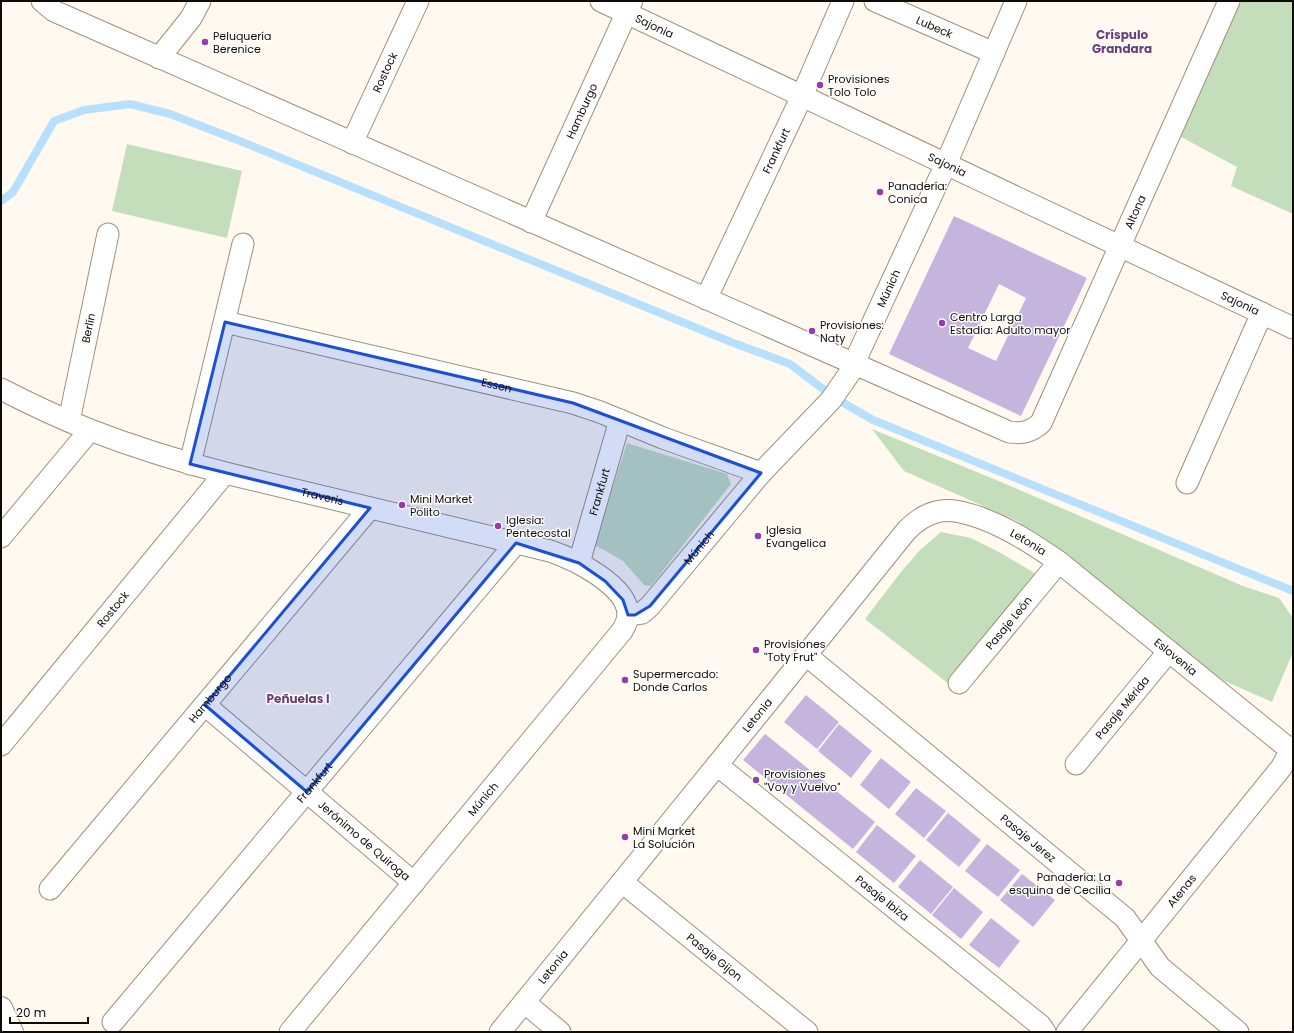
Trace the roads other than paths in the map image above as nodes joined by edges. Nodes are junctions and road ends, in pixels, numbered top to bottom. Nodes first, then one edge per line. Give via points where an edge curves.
1 (42, 1) edge
2 (200, 1) edge
3 (418, 1) edge
4 (602, 1) edge
5 (843, 1) edge
6 (875, 1) edge
7 (1016, 1) edge
8 (1229, 1) edge
9 (630, 7) edge
10 (994, 53) junction
11 (159, 58) junction
12 (802, 96) junction
13 (352, 143) junction
14 (946, 164) junction
15 (531, 222) junction
16 (108, 234) dead end
17 (243, 244) dead end
18 (1120, 246) junction
19 (706, 299) junction
20 (1262, 313) junction
21 (225, 322) junction
22 (1293, 328) edge
23 (852, 369) junction
24 (1, 389) edge
25 (620, 420) junction
26 (69, 421) junction
27 (90, 430) junction
28 (190, 464) junction
29 (225, 473) junction
30 (761, 473) junction
31 (1187, 483) dead end
32 (370, 508) junction
33 (1, 537) edge
34 (516, 543) junction
35 (1059, 562) junction
36 (579, 563) junction
37 (628, 615) junction
38 (1169, 652) junction
39 (806, 655) junction
40 (959, 683) dead end
41 (205, 705) junction
42 (1, 745) edge
43 (1293, 750) edge
44 (1076, 764) dead end
45 (717, 765) junction
46 (307, 792) junction
47 (622, 882) junction
48 (414, 883) junction
49 (50, 889) dead end
50 (1141, 940) junction
51 (524, 1002) junction
52 (1, 1008) edge
53 (114, 1022) dead end
54 (12, 1032) edge
55 (290, 1032) edge
56 (500, 1032) edge
57 (560, 1032) edge
58 (807, 1032) edge
59 (1045, 1032) edge
60 (1067, 1032) edge
61 (1238, 1032) edge

1 - 11 street via 54,11
2 - 11 street via 191,18
3 - 13 street, Rostock
4 - 9 street, Sajonia
5 - 12 street, Frankfurt
6 - 10 street, Lubeck
7 - 10 street, Múnich
8 - 18 street, Altona
9 - 12 street, Sajonia
9 - 15 street, Hamburgo
10 - 14 street, Múnich
11 - 13 street
12 - 14 street, Sajonia
12 - 19 street, Frankfurt
13 - 15 street
14 - 18 street, Sajonia
14 - 23 street, Múnich
15 - 19 street
16 - 26 street, Berlín
17 - 21 street
18 - 20 street, Sajonia
18 - 23 street, Altona via 1042,423 1028,432 1009,432
19 - 23 street
20 - 22 street, Sajonia
20 - 31 street
21 - 25 street, Essen via 573,403
21 - 28 street
23 - 30 street, Múnich via 831,400
24 - 26 street, Traveris
25 - 30 street, Essen
25 - 36 street, Frankfurt
26 - 27 street, Traveris
27 - 28 street, Traveris
27 - 33 street
28 - 29 street, Traveris
29 - 32 street, Traveris
29 - 42 street, Rostock
30 - 37 street, Múnich via 650,606 642,613
32 - 34 street, Traveris
32 - 41 street, Hamburgo
34 - 36 street, Traveris via 550,551
34 - 46 street, Frankfurt
35 - 38 street, Eslovenia
35 - 39 street, Letonia via 1014,532 996,524 965,512 935,512 925,516 907,530
35 - 40 street, Pasaje León
36 - 37 street, Traveris via 618,592 627,607
37 - 48 street, Múnich via 627,624 622,632
38 - 43 street, Eslovenia
38 - 44 street, Pasaje Mérida
39 - 45 street, Letonia
39 - 50 street, Pasaje Jerez via 1125,918
41 - 46 street, Jerónimo de Quiroga
41 - 49 street, Hamburgo
43 - 50 street, Atenas
45 - 47 street, Letonia
45 - 59 street, Pasaje Ibiza via 1040,1024
46 - 48 street, Jerónimo de Quiroga
46 - 53 street, Frankfurt
47 - 51 street, Letonia
47 - 58 street, Pasaje Gijon
48 - 55 street, Múnich
50 - 60 street, Atenas
50 - 61 street, Pasaje Jerez via 1160,967
51 - 56 street, Letonia
51 - 57 street
52 - 54 main road

